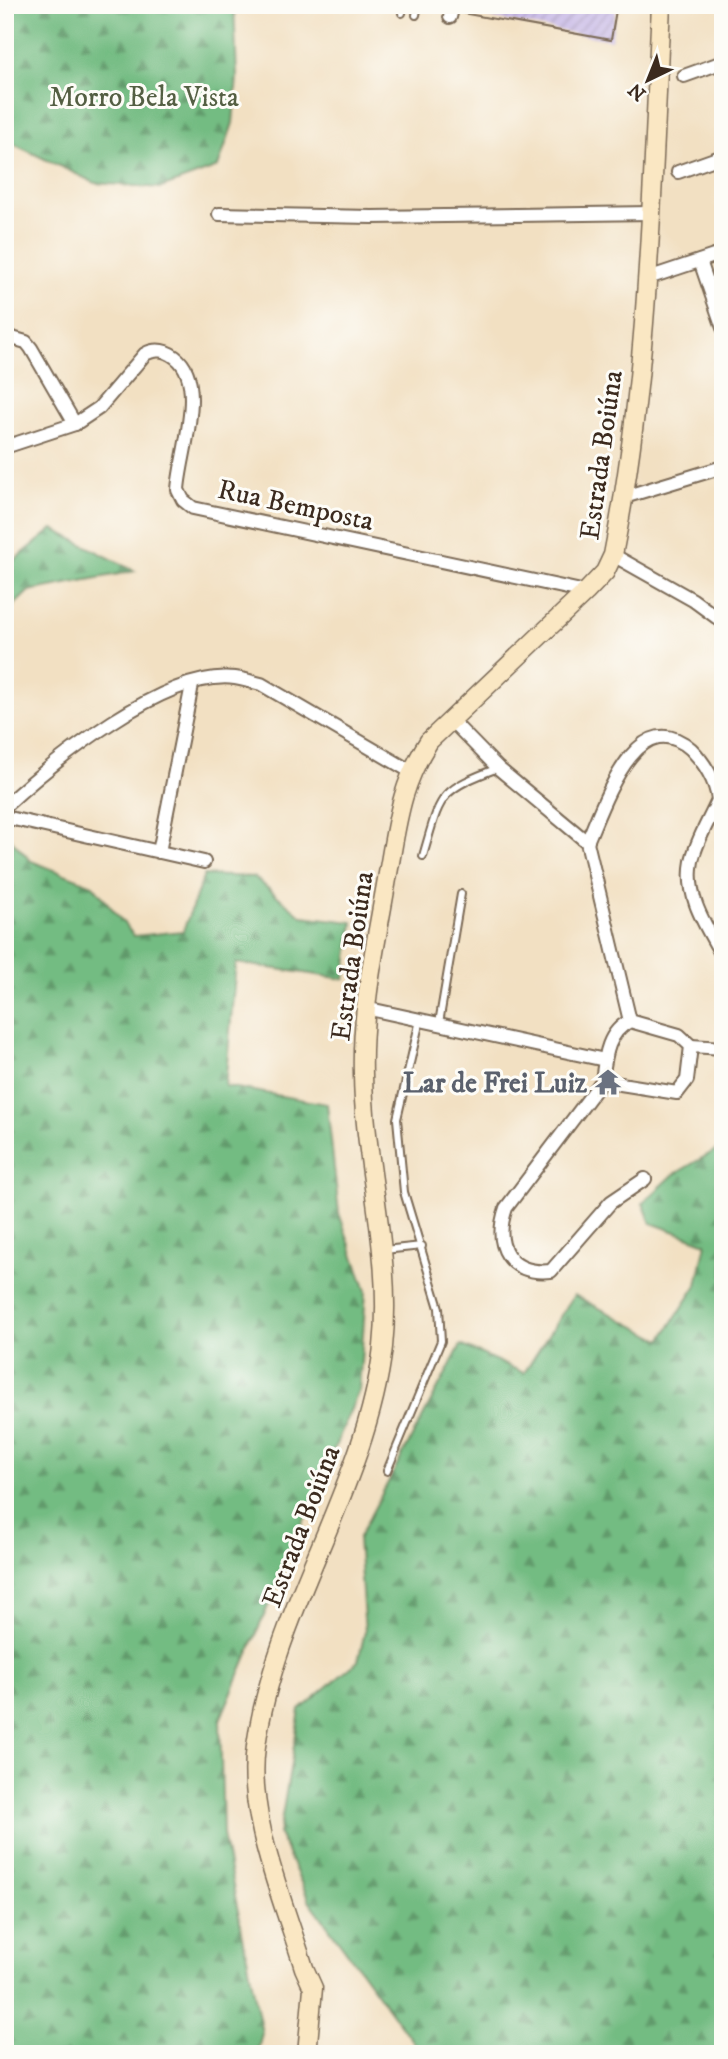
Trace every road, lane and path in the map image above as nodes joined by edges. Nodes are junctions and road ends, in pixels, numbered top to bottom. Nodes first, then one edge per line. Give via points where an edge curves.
1 (418, 5) edge
2 (661, 5) edge
3 (416, 15) dead end
4 (723, 62) edge
5 (684, 76) dead end
6 (723, 156) edge
7 (678, 172) dead end
8 (651, 213) junction
9 (219, 214) dead end
10 (723, 253) edge
11 (700, 261) junction
12 (645, 279) junction
13 (723, 328) edge
14 (5, 336) edge
15 (75, 424) junction
16 (5, 447) edge
17 (723, 467) edge
18 (624, 497) junction
19 (613, 555) junction
20 (586, 593) junction
21 (723, 622) edge
22 (192, 685) junction
23 (450, 719) junction
24 (498, 768) junction
25 (410, 771) junction
26 (5, 806) edge
27 (5, 817) edge
28 (587, 842) junction
29 (159, 852) junction
30 (423, 856) dead end
31 (204, 862) dead end
32 (461, 894) dead end
33 (723, 957) edge
34 (365, 1008) junction
35 (420, 1019) junction
36 (630, 1021) junction
37 (439, 1023) junction
38 (691, 1046) junction
39 (723, 1048) edge
40 (605, 1060) junction
41 (602, 1081) junction
42 (645, 1179) dead end
43 (422, 1246) junction
44 (382, 1250) junction
45 (387, 1471) dead end
46 (307, 2054) edge

1 - 3 lane
2 - 8 street, Estrada Boiúna
4 - 5 street
6 - 7 street
8 - 9 street
8 - 12 street, Estrada Boiúna
10 - 11 street
11 - 12 street
11 - 13 street
12 - 18 street, Estrada Boiúna
14 - 15 street via 32,348
15 - 16 street, Rua Bemposta
15 - 20 street, Rua Bemposta via 99,408 145,354 155,349 169,353 183,363 190,377 190,417 178,490 193,508
17 - 18 street
18 - 19 street, Estrada Boiúna
19 - 20 street, Estrada Boiúna
19 - 21 street
20 - 23 street, Estrada Boiúna
22 - 25 street via 233,678 261,684
22 - 26 street via 114,720 48,766
22 - 29 street
23 - 24 street
23 - 25 street, Estrada Boiúna
24 - 28 street
24 - 30 lane via 445,793
25 - 34 street, Estrada Boiúna
27 - 29 street
28 - 33 street via 630,756 651,738 682,741 702,759 717,791 718,800 693,859 691,887
28 - 36 street
29 - 31 street
32 - 37 lane
34 - 35 street
34 - 44 street, Estrada Boiúna via 363,1076
35 - 37 street
35 - 43 lane via 397,1119 404,1192
36 - 38 street via 679,1035
36 - 40 street via 618,1028
37 - 40 street
38 - 39 street
38 - 41 street via 687,1080 677,1093
40 - 41 street
41 - 42 street via 506,1208 500,1224 503,1247 515,1265 532,1273 551,1271 611,1202
43 - 44 lane
43 - 45 lane via 439,1308 441,1341
44 - 46 street, Estrada Boiúna via 383,1345 368,1421 306,1580 272,1680 256,1747 258,1814 313,1989

